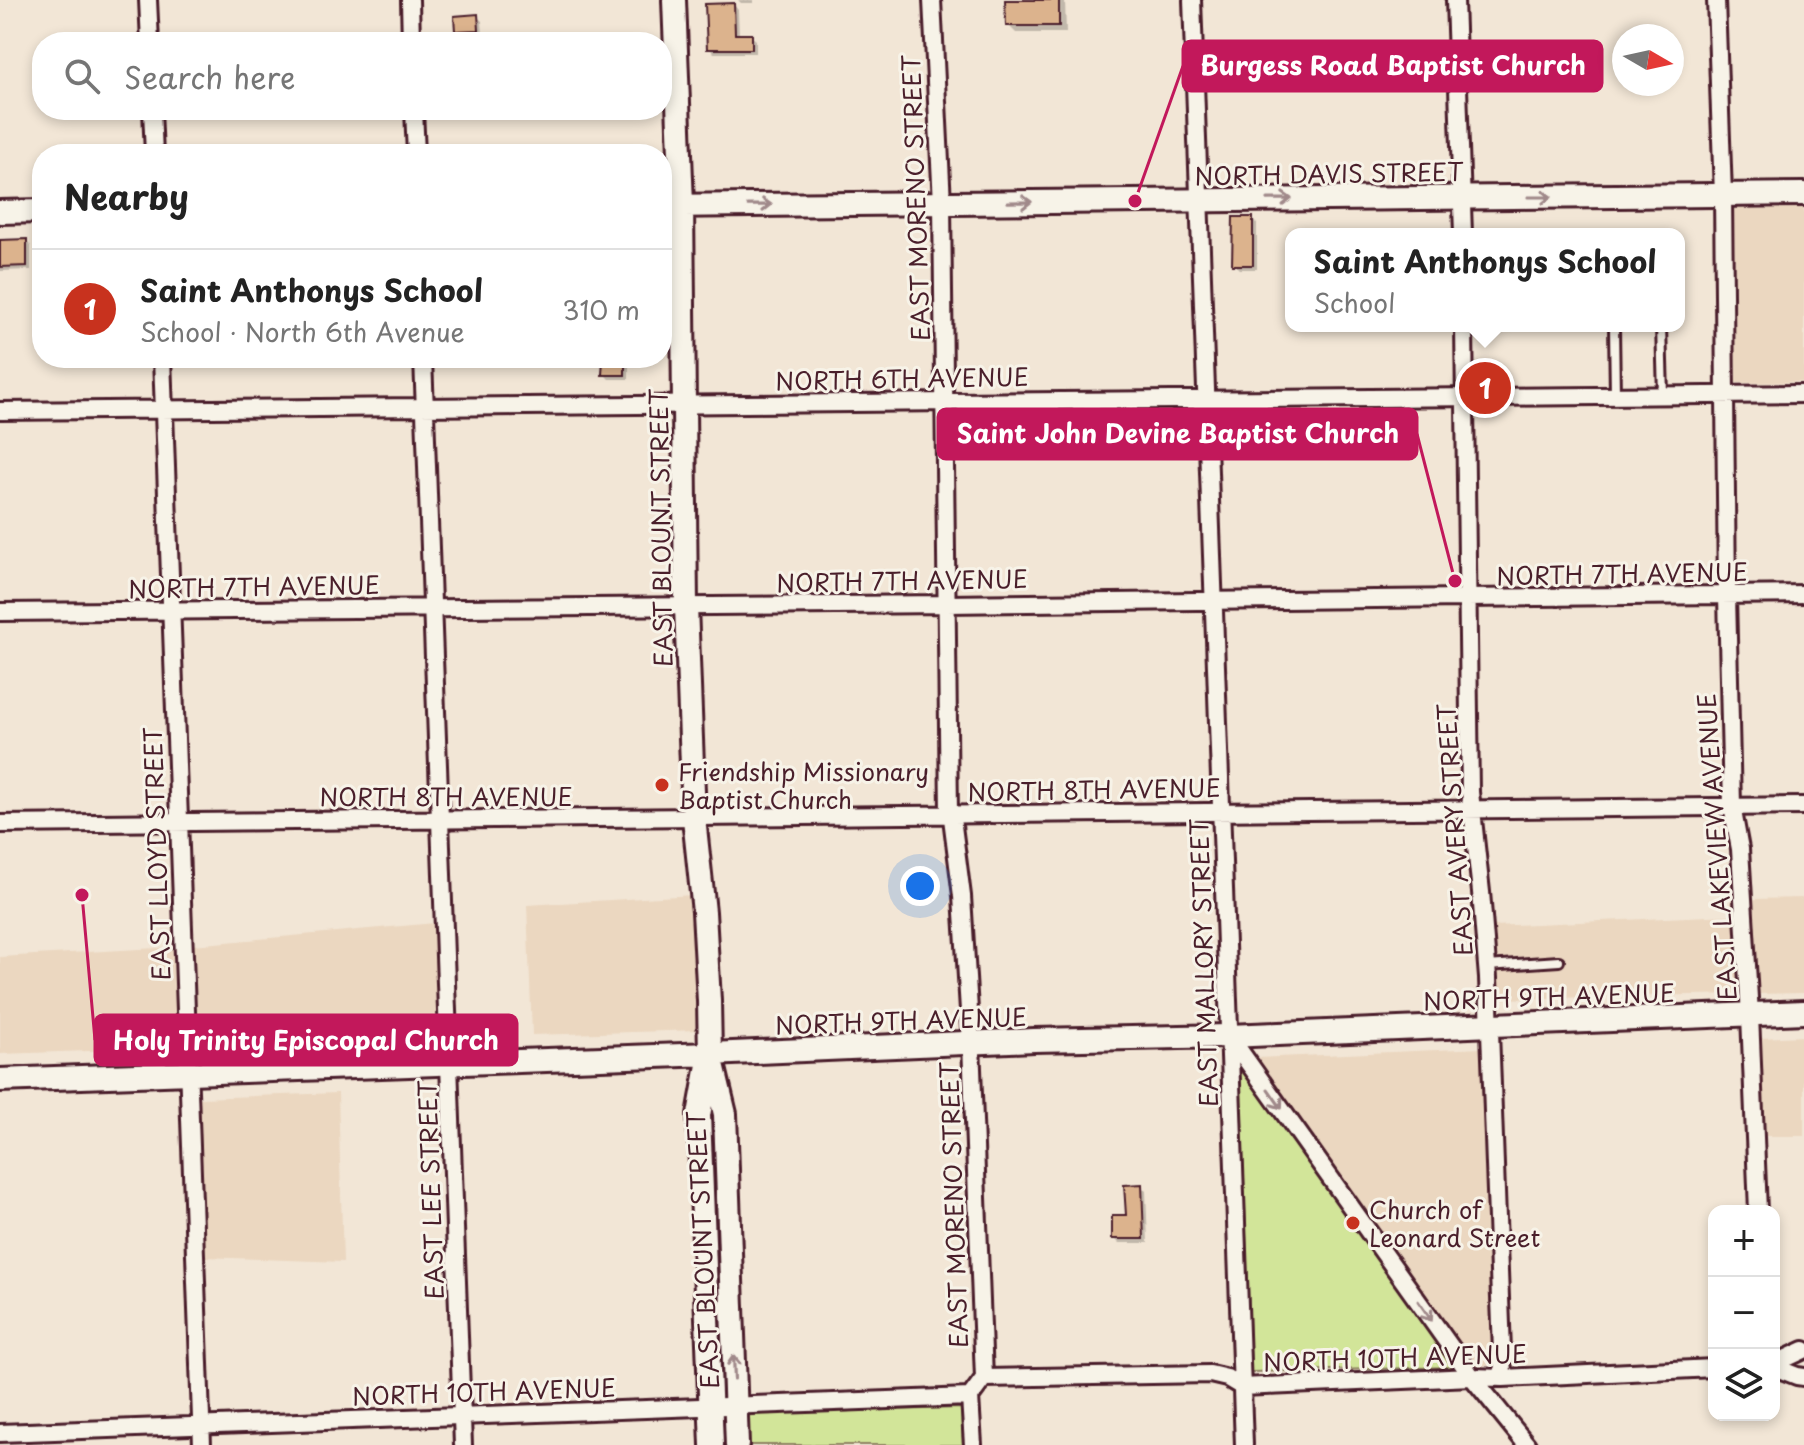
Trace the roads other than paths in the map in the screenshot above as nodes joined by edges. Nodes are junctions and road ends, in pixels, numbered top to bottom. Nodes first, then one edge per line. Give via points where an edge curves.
1 (148, 0) edge
2 (410, 0) edge
3 (674, 0) edge
4 (932, 0) edge
5 (1192, 0) edge
6 (1455, 0) edge
7 (1716, 0) edge
8 (150, 32) edge
9 (411, 32) edge
10 (152, 120) edge
11 (414, 120) edge
12 (154, 144) edge
13 (416, 144) edge
14 (1804, 194) edge
15 (1723, 195) junction
16 (1463, 197) junction
17 (1199, 200) junction
18 (942, 203) junction
19 (672, 206) edge
20 (32, 211) edge
21 (0, 212) edge
22 (1463, 228) edge
23 (1464, 332) edge
24 (1614, 332) edge
25 (1661, 332) edge
26 (162, 368) edge
27 (423, 368) edge
28 (1725, 394) junction
29 (1804, 394) edge
30 (1663, 395) junction
31 (1615, 396) junction
32 (1465, 397) junction
33 (1206, 400) junction
34 (944, 402) junction
35 (683, 405) junction
36 (425, 407) junction
37 (164, 410) junction
38 (0, 411) edge
39 (1804, 594) edge
40 (1727, 596) junction
41 (1466, 598) junction
42 (1214, 601) junction
43 (946, 604) junction
44 (686, 606) junction
45 (432, 608) junction
46 (171, 611) junction
47 (0, 612) edge
48 (1732, 806) junction
49 (1804, 806) edge
50 (1472, 810) junction
51 (1221, 812) junction
52 (949, 814) junction
53 (694, 818) junction
54 (440, 820) junction
55 (179, 822) junction
56 (0, 824) edge
57 (1559, 961) dead end
58 (1487, 966) junction
59 (1804, 1012) edge
60 (1750, 1015) junction
61 (1490, 1024) junction
62 (1229, 1036) junction
63 (971, 1043) junction
64 (710, 1054) junction
65 (449, 1063) junction
66 (188, 1073) junction
67 (0, 1080) edge
68 (1758, 1205) edge
69 (1804, 1350) edge
70 (1780, 1363) edge
71 (1708, 1368) edge
72 (1780, 1369) edge
73 (1472, 1377) junction
74 (1804, 1377) edge
75 (984, 1378) junction
76 (1503, 1378) junction
77 (1242, 1387) junction
78 (970, 1397) junction
79 (736, 1406) junction
80 (711, 1407) junction
81 (462, 1416) junction
82 (202, 1426) junction
83 (0, 1433) edge
84 (202, 1445) edge
85 (463, 1445) edge
86 (712, 1445) edge
87 (737, 1445) edge
88 (973, 1445) edge
89 (1244, 1445) edge
90 (1527, 1445) edge

1 - 8 street
2 - 9 street
3 - 19 main road, EAST BLOUNT STREET
4 - 18 street, EAST MORENO STREET
5 - 17 street, EAST MALLORY STREET
6 - 16 street
7 - 15 street, EAST LAKEVIEW AVENUE
10 - 12 street
11 - 13 street
14 - 15 main road, NORTH DAVIS STREET
16 -> 15 main road, NORTH DAVIS STREET
15 - 28 street, EAST LAKEVIEW AVENUE
17 -> 16 main road, NORTH DAVIS STREET
16 - 22 street
18 -> 17 main road, NORTH DAVIS STREET
17 - 33 street, EAST MALLORY STREET
19 -> 18 main road, NORTH DAVIS STREET
18 - 34 street, EAST MORENO STREET
19 - 35 main road, EAST BLOUNT STREET
20 - 21 main road
23 - 32 street, EAST AVERY STREET
24 - 31 lane
25 - 30 lane
26 - 37 street, EAST LLOYD STREET
27 - 36 street, EAST LEE STREET
28 - 29 street, NORTH 6TH AVENUE
28 - 30 street, NORTH 6TH AVENUE
28 - 40 street, EAST LAKEVIEW AVENUE
30 - 31 street, NORTH 6TH AVENUE
31 - 32 street, NORTH 6TH AVENUE
32 - 33 street, NORTH 6TH AVENUE
32 - 41 street, EAST AVERY STREET
33 - 34 street, NORTH 6TH AVENUE
33 - 42 street, EAST MALLORY STREET
34 - 35 street, NORTH 6TH AVENUE
34 - 43 street, EAST MORENO STREET
35 - 36 street, NORTH 6TH AVENUE
35 - 44 main road, EAST BLOUNT STREET
36 - 37 street, NORTH 6TH AVENUE
36 - 45 street, EAST LEE STREET
37 - 38 street, NORTH 6TH AVENUE
37 - 46 street, EAST LLOYD STREET
39 - 40 street, NORTH 7TH AVENUE
40 - 41 street, NORTH 7TH AVENUE
40 - 48 street, EAST LAKEVIEW AVENUE
41 - 42 street, NORTH 7TH AVENUE
41 - 50 street, EAST AVERY STREET
42 - 43 street, NORTH 7TH AVENUE
42 - 51 street, EAST MALLORY STREET
43 - 44 street, NORTH 7TH AVENUE
43 - 52 street, EAST MORENO STREET
44 - 45 street, NORTH 7TH AVENUE
44 - 53 main road, EAST BLOUNT STREET
45 - 46 street, NORTH 7TH AVENUE
45 - 54 street, EAST LEE STREET
46 - 47 street, NORTH 7TH AVENUE
46 - 55 street, EAST LLOYD STREET
48 - 49 street, NORTH 8TH AVENUE
48 - 50 street, NORTH 8TH AVENUE
48 - 60 street, EAST LAKEVIEW AVENUE via 1740,849
50 - 51 street, NORTH 8TH AVENUE
50 - 58 street, EAST AVERY STREET
51 - 52 street, NORTH 8TH AVENUE
51 - 62 street, EAST MALLORY STREET
52 - 53 street, NORTH 8TH AVENUE
52 - 63 street, EAST MORENO STREET via 962,896
53 - 54 street, NORTH 8TH AVENUE
53 - 64 main road, EAST BLOUNT STREET
54 - 55 street, NORTH 8TH AVENUE
54 - 65 street, EAST LEE STREET
55 - 56 street, NORTH 8TH AVENUE
55 - 66 street, EAST LLOYD STREET
57 - 58 lane
58 - 61 street, EAST AVERY STREET
59 - 60 main road, NORTH 9TH AVENUE
60 - 61 main road, NORTH 9TH AVENUE
60 - 68 street, EAST LAKEVIEW AVENUE
61 - 62 main road, NORTH 9TH AVENUE
61 - 76 street, EAST AVERY STREET
62 - 63 main road, NORTH 9TH AVENUE
62 -> 73 street
62 - 77 street, EAST MALLORY STREET
63 - 64 main road, NORTH 9TH AVENUE
63 - 75 street, EAST MORENO STREET
64 - 65 main road, NORTH 9TH AVENUE
79 -> 64 main road, EAST BLOUNT STREET via 725,1114
64 - 80 main road, EAST BLOUNT STREET via 699,1115
65 - 66 main road, NORTH 9TH AVENUE
65 - 81 street, EAST LEE STREET
66 - 67 main road, NORTH 9TH AVENUE
66 - 82 street, EAST LLOYD STREET
69 - 70 street
71 - 76 street, NORTH 10TH AVENUE
72 - 74 street
73 - 76 street, NORTH 10TH AVENUE
73 - 77 street, NORTH 10TH AVENUE
73 - 90 street
75 - 77 street, NORTH 10TH AVENUE via 1210,1374
75 - 78 street, EAST MORENO STREET
77 - 89 street, EAST MALLORY STREET
78 - 79 street, NORTH 10TH AVENUE
78 - 88 street
79 - 80 street, NORTH 10TH AVENUE
79 - 87 main road, EAST BLOUNT STREET
80 - 81 street, NORTH 10TH AVENUE
80 - 86 main road, EAST BLOUNT STREET
81 - 82 street, NORTH 10TH AVENUE
81 - 85 street, EAST LEE STREET
82 - 83 street, NORTH 10TH AVENUE
82 - 84 street, EAST LLOYD STREET

